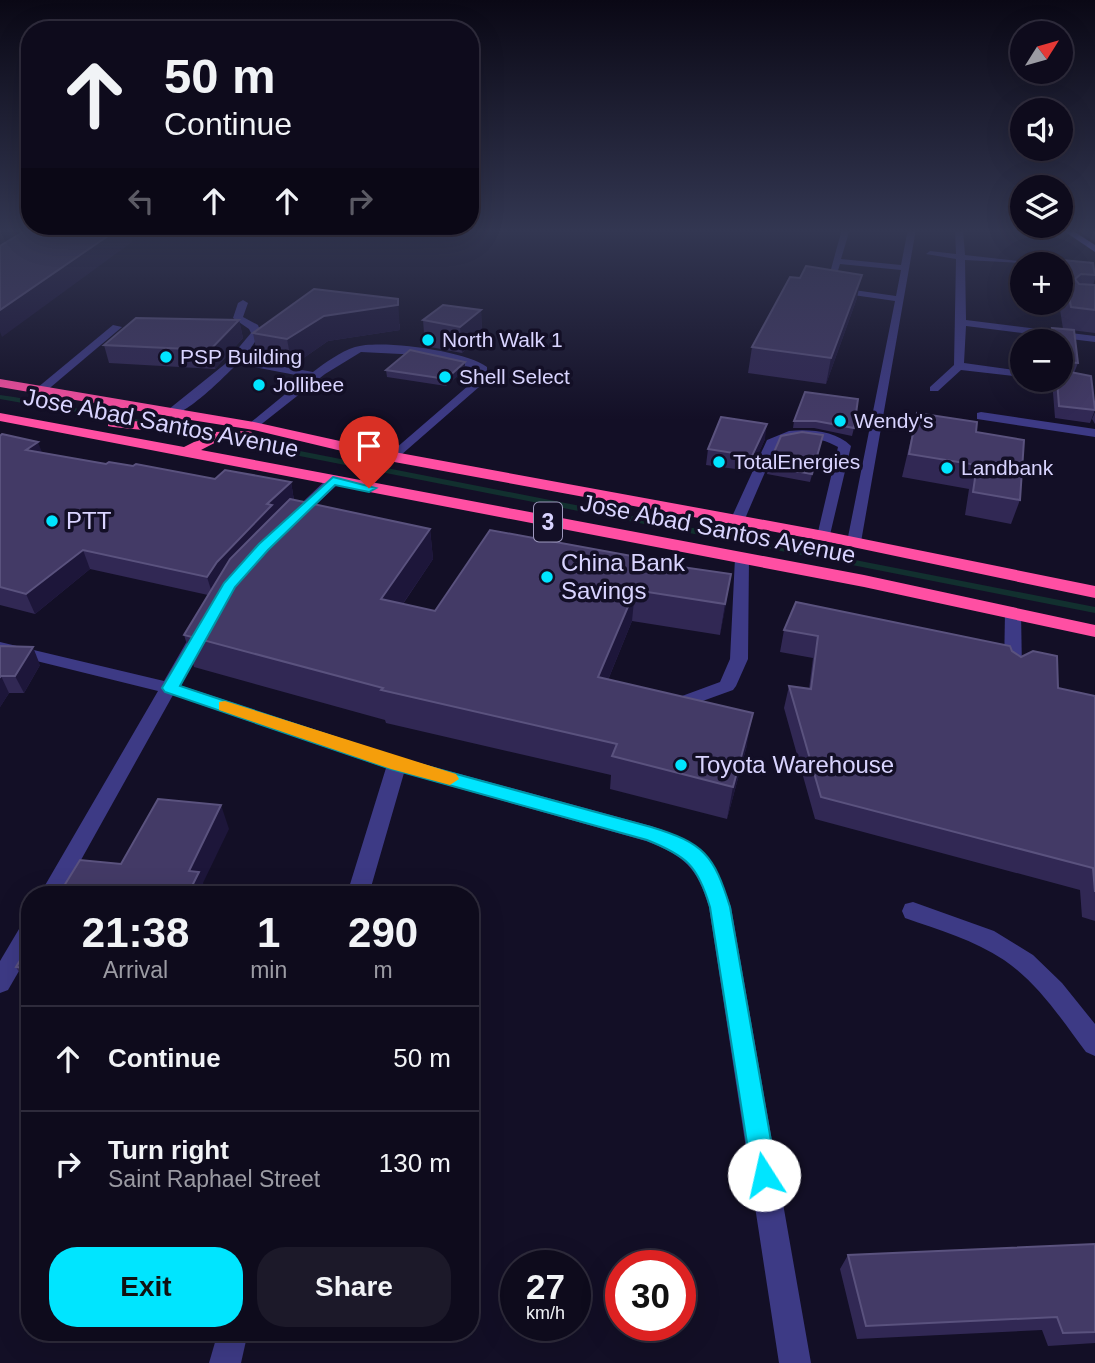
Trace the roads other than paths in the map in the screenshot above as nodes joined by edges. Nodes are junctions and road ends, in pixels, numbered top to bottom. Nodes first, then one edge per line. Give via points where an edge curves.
1 (854, 293) edge
2 (901, 293) edge
3 (961, 293) edge
4 (900, 299) junction
5 (243, 303) dead end
6 (961, 322) junction
7 (117, 327) dead end
8 (1095, 339) edge
9 (269, 342) edge
10 (959, 366) junction
11 (1010, 372) edge
12 (317, 376) junction
13 (0, 383) edge
14 (934, 389) dead end
15 (41, 390) junction
16 (173, 412) junction
17 (191, 414) junction
18 (0, 416) edge
19 (981, 416) dead end
20 (45, 425) junction
21 (254, 426) junction
22 (293, 433) junction
23 (1095, 433) edge
24 (843, 451) junction
25 (186, 452) junction
26 (870, 455) junction
27 (393, 458) junction
28 (333, 481) junction
29 (737, 521) junction
30 (284, 528) edge
31 (824, 536) junction
32 (854, 542) junction
33 (742, 558) junction
34 (1095, 592) edge
35 (1013, 612) junction
36 (209, 615) edge
37 (1095, 631) edge
38 (0, 647) edge
39 (1013, 671) edge
40 (170, 688) junction
41 (666, 708) edge
42 (397, 765) junction
43 (56, 886) edge
44 (360, 886) edge
45 (913, 911) dead end
46 (21, 946) edge
47 (0, 982) edge
48 (1095, 1044) edge
49 (231, 1341) edge
50 (225, 1363) edge
51 (795, 1363) edge

1 - 4 street
2 - 4 street
3 - 6 street
4 - 26 street
5 - 16 street via 238,318 256,333 244,352 220,377
6 - 8 street
6 - 10 street
7 - 15 street
9 - 12 street via 248,356 248,363
10 - 11 street
10 - 14 street
12 - 21 street
12 - 27 street via 363,348 448,356 482,367 481,380
13 - 15 highway, Jose Abad Santos Avenue / 3
15 - 16 highway, Jose Abad Santos Avenue / 3
16 - 17 highway, Jose Abad Santos Avenue / 3
17 - 20 highway via 156,428 93,420
17 - 21 highway, Jose Abad Santos Avenue / 3
18 - 20 highway, Jose Abad Santos Avenue / 3
19 - 23 street
20 - 25 highway, Jose Abad Santos Avenue / 3
21 - 22 highway, Jose Abad Santos Avenue / 3
22 - 25 highway via 278,440 227,433
22 - 27 highway, Jose Abad Santos Avenue / 3
24 - 26 street
24 - 29 street via 845,446 839,441 808,436 783,435 773,440
24 - 31 street
25 - 28 highway, Jose Abad Santos Avenue / 3
26 - 32 street
27 - 29 highway, Jose Abad Santos Avenue / 3
28 - 30 street
28 - 33 highway, Jose Abad Santos Avenue / 3
29 - 31 highway, Jose Abad Santos Avenue / 3
31 - 32 highway, Jose Abad Santos Avenue / 3
32 - 34 highway, Jose Abad Santos Avenue / 3
33 - 35 highway, Jose Abad Santos Avenue / 3
33 - 41 street via 739,659 727,686
35 - 37 highway, Jose Abad Santos Avenue / 3
35 - 39 street
36 - 40 street
38 - 40 street
40 - 42 street
40 - 43 street
42 - 44 street
42 - 51 street via 651,834 685,847 709,872 720,907
45 - 48 street via 986,939 1024,960
46 - 47 street
49 - 50 street

